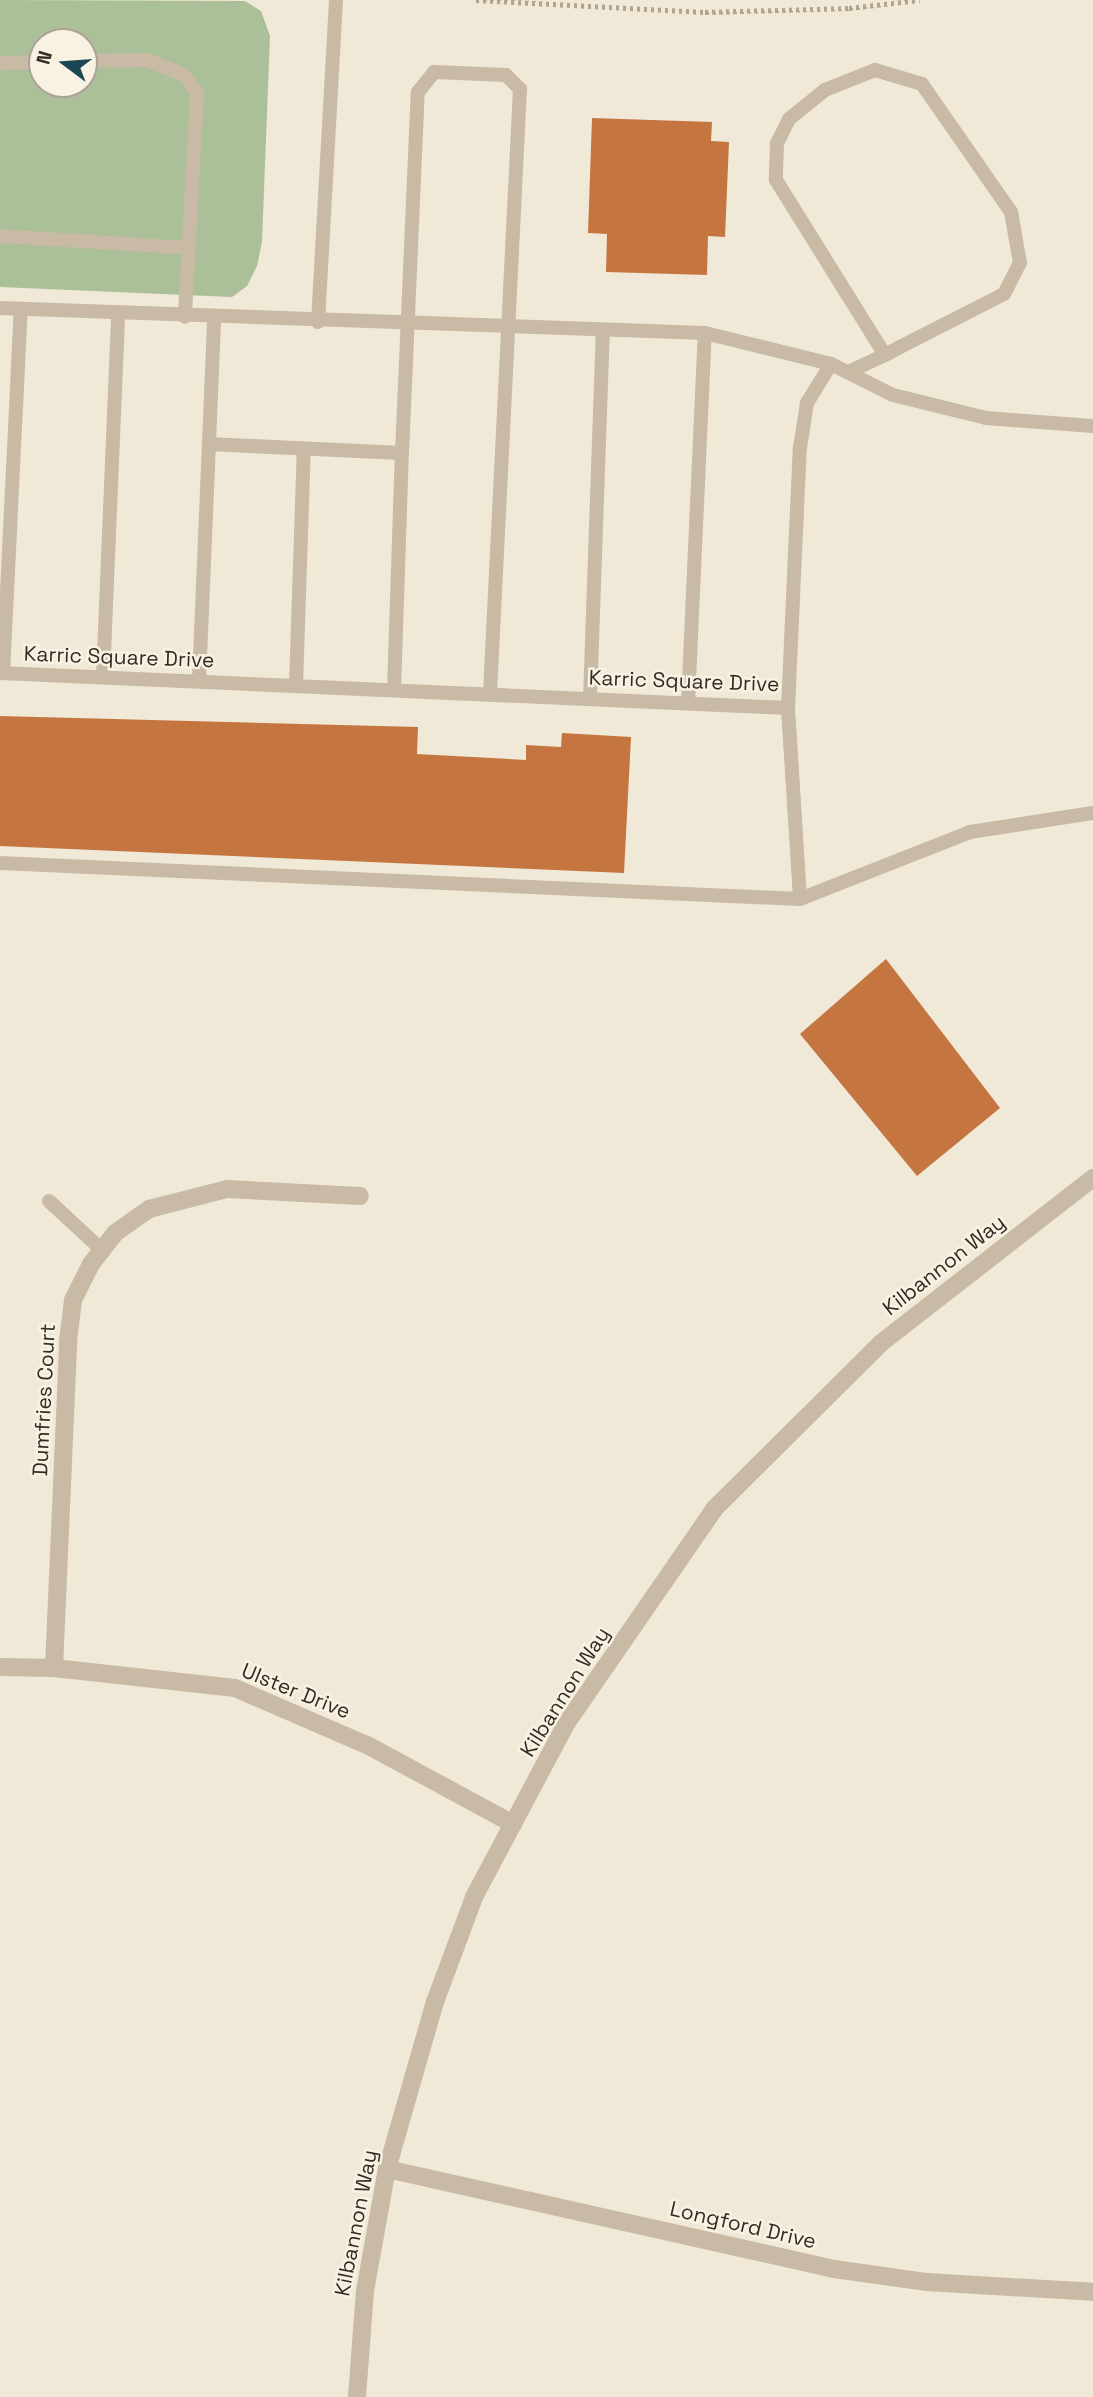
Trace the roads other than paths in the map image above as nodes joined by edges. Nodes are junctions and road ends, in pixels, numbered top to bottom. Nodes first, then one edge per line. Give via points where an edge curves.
1 (337, 0) edge
2 (98, 61) edge
3 (28, 62) edge
4 (0, 63) edge
5 (0, 236) edge
6 (189, 248) junction
7 (0, 308) edge
8 (21, 309) junction
9 (118, 314) junction
10 (185, 317) junction
11 (214, 319) junction
12 (318, 322) junction
13 (406, 324) junction
14 (506, 327) junction
15 (603, 330) junction
16 (705, 333) junction
17 (884, 355) junction
18 (831, 364) junction
19 (848, 372) junction
20 (1093, 426) edge
21 (209, 444) junction
22 (304, 449) junction
23 (402, 453) junction
24 (2, 673) edge
25 (103, 677) junction
26 (199, 681) junction
27 (296, 685) junction
28 (394, 690) junction
29 (490, 694) junction
30 (590, 699) junction
31 (688, 703) junction
32 (788, 708) junction
33 (1093, 813) edge
34 (0, 863) edge
35 (800, 899) junction
36 (1093, 1178) edge
37 (360, 1196) dead end
38 (49, 1201) dead end
39 (102, 1250) junction
40 (0, 1667) edge
41 (54, 1668) junction
42 (513, 1824) junction
43 (387, 2169) junction
44 (1093, 2292) edge
45 (357, 2397) edge

1 - 12 lane
2 - 6 lane via 147,60 184,75 197,93
3 - 4 lane
5 - 6 lane
6 - 10 lane
7 - 8 lane
8 - 9 lane
8 - 24 lane
9 - 10 lane
9 - 25 lane
10 - 11 lane
11 - 12 lane
11 - 21 lane
12 - 13 lane
13 - 14 lane
13 - 14 lane via 418,92 434,72 506,75 520,89
13 - 23 lane
14 - 15 lane
14 - 29 lane
15 - 16 lane
15 - 30 lane
16 - 18 lane
16 - 31 lane
17 - 17 lane via 1004,294 1020,263 1011,212 922,85 876,70 825,90 789,119 777,144 776,180
17 - 19 lane
18 - 19 lane
18 - 32 lane, Karric Square Drive via 807,403 800,448
19 - 20 lane via 894,395 986,418
21 - 22 lane
21 - 26 lane
22 - 23 lane
22 - 27 lane
23 - 28 lane
24 - 25 lane, Karric Square Drive
25 - 26 lane, Karric Square Drive
26 - 27 lane, Karric Square Drive
27 - 28 lane, Karric Square Drive
28 - 29 lane, Karric Square Drive
29 - 30 lane, Karric Square Drive
30 - 31 lane, Karric Square Drive
31 - 32 lane, Karric Square Drive
32 - 35 lane
33 - 35 lane via 970,832
34 - 35 lane
36 - 42 street, Kilbannon Way via 881,1343 715,1508 566,1724
37 - 39 street, Dumfries Court via 227,1189 149,1209 115,1233
38 - 39 lane
39 - 41 street, Dumfries Court via 73,1300 68,1341
40 - 41 street, Ulster Drive
41 - 42 street, Ulster Drive via 235,1688 369,1746
42 - 43 street, Kilbannon Way via 474,1898 435,2002
43 - 44 street, Longford Drive via 834,2269 927,2282
43 - 45 street, Kilbannon Way via 365,2291

